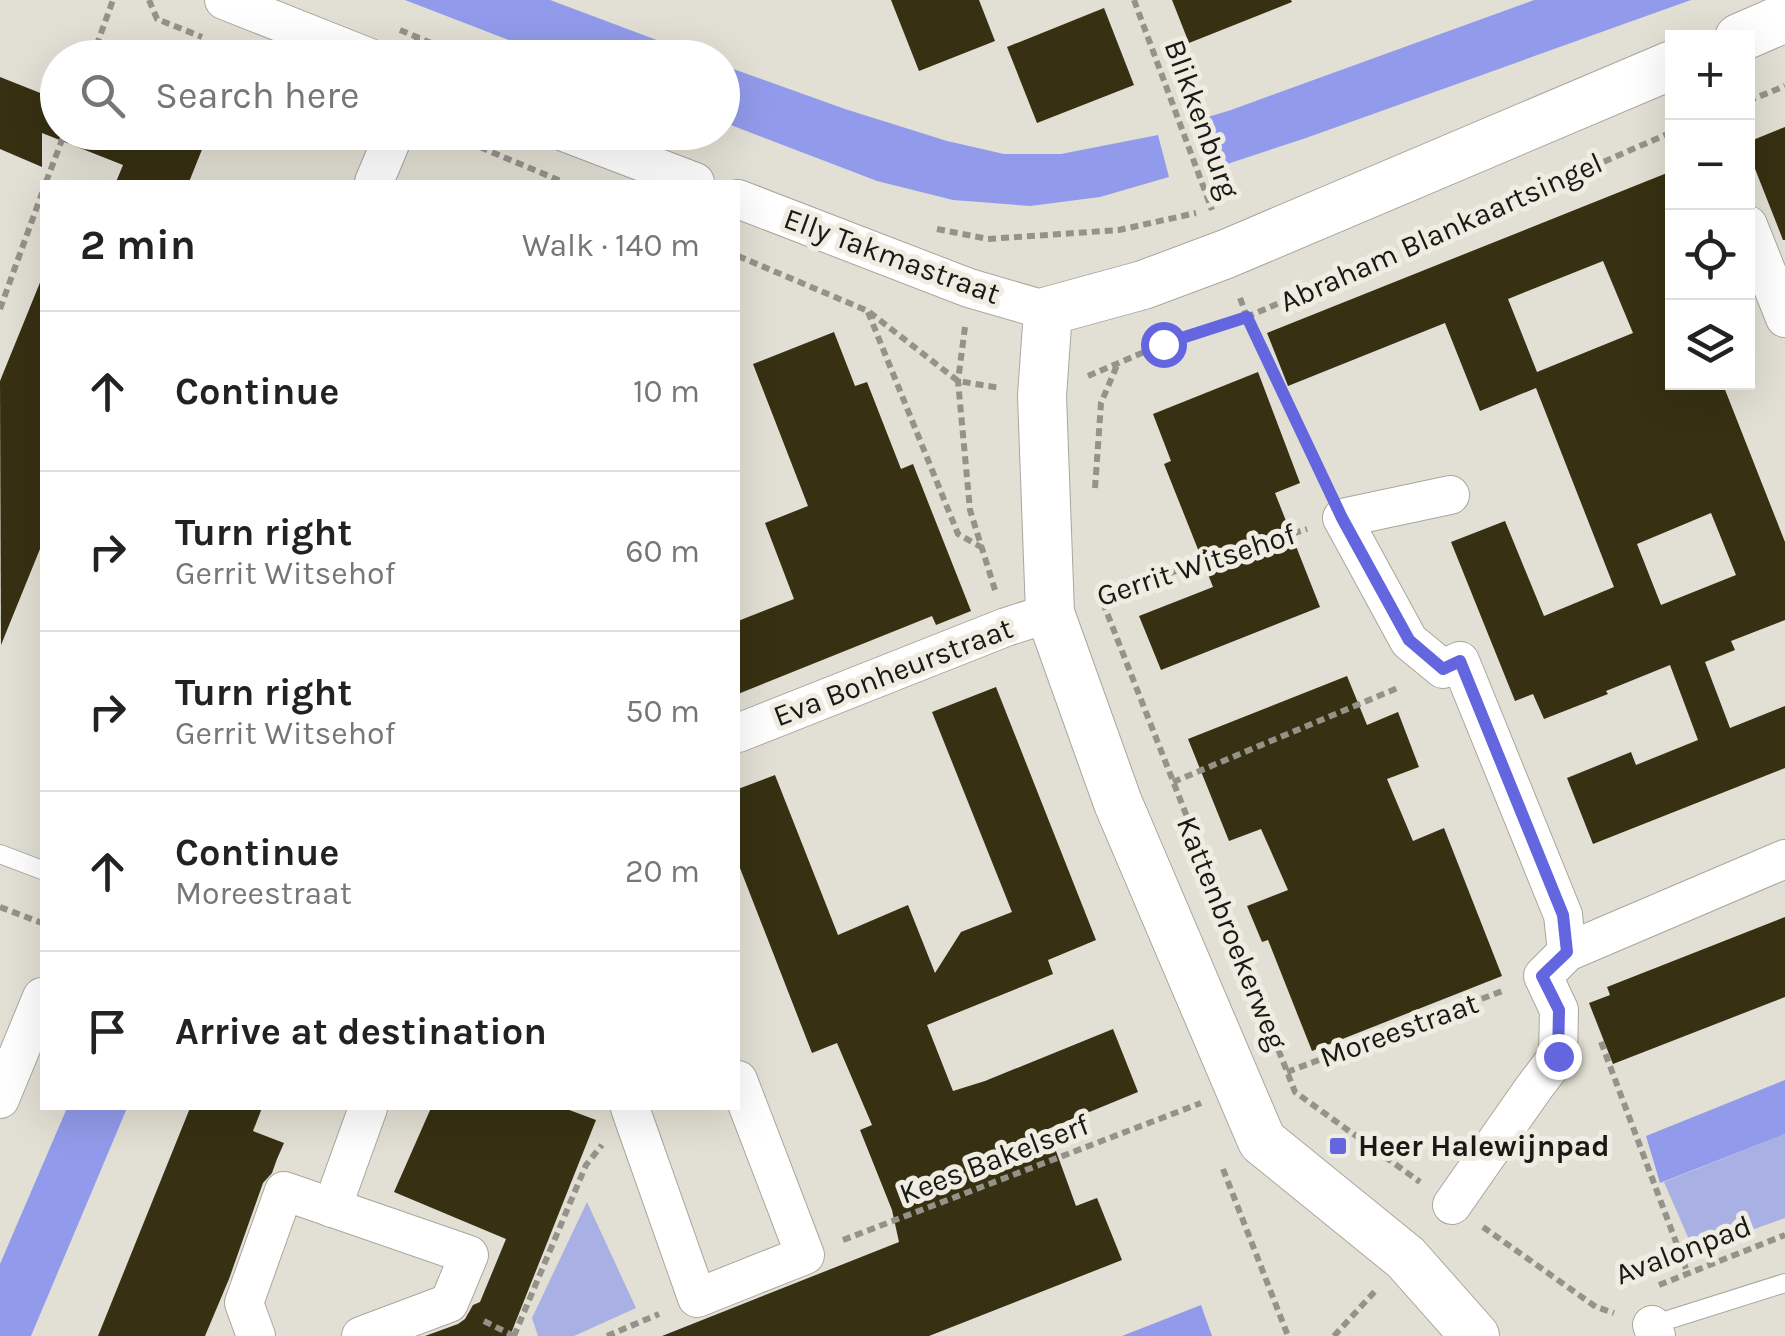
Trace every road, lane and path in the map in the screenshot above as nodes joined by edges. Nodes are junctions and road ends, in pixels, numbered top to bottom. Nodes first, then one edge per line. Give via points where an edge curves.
1 (113, 0) edge
2 (224, 0) edge
3 (1134, 0) edge
4 (1785, 18) edge
5 (1755, 31) edge
6 (99, 40) edge
7 (325, 40) edge
8 (1665, 68) edge
9 (1785, 86) edge
10 (1755, 97) edge
11 (1665, 135) edge
12 (58, 150) edge
13 (387, 150) edge
14 (487, 150) edge
15 (611, 150) edge
16 (47, 180) edge
17 (375, 180) edge
18 (558, 180) edge
19 (690, 180) edge
20 (40, 199) edge
21 (740, 200) edge
22 (1212, 209) junction
23 (932, 228) dead end
24 (1755, 242) edge
25 (1226, 254) junction
26 (740, 257) edge
27 (0, 309) edge
28 (1048, 310) junction
29 (868, 311) junction
30 (1247, 317) junction
31 (1785, 318) edge
32 (1118, 363) junction
33 (958, 381) dead end
34 (1042, 396) junction
35 (1094, 491) dead end
36 (1450, 495) dead end
37 (1342, 518) junction
38 (981, 547) dead end
39 (1097, 578) dead end
40 (1099, 595) junction
41 (1050, 614) junction
42 (1443, 669) junction
43 (740, 732) edge
44 (1173, 782) junction
45 (0, 854) edge
46 (1785, 859) edge
47 (40, 869) edge
48 (0, 906) edge
49 (40, 922) edge
50 (1555, 964) junction
51 (40, 1003) edge
52 (1600, 1042) dead end
53 (1287, 1072) junction
54 (740, 1085) edge
55 (1219, 1096) junction
56 (0, 1099) edge
57 (367, 1110) edge
58 (628, 1110) edge
59 (631, 1110) edge
60 (1205, 1120) dead end
61 (1218, 1154) dead end
62 (1452, 1205) junction
63 (332, 1208) junction
64 (1785, 1235) edge
65 (805, 1255) junction
66 (1688, 1274) junction
67 (1785, 1283) edge
68 (1651, 1287) dead end
69 (697, 1298) junction
70 (1614, 1300) dead end
71 (1596, 1307) junction
72 (1654, 1330) edge
73 (256, 1336) edge
74 (361, 1336) edge
75 (514, 1336) edge
76 (607, 1336) edge
77 (1288, 1336) edge
78 (1475, 1336) edge

1 - 6 path
2 - 7 street
3 - 22 path, Blikkenburg
4 - 5 street
8 - 25 street, Abraham Blankaartsingel
9 - 10 path
11 - 30 path, Abraham Blankaartsingel
12 - 16 path
13 - 17 street
14 - 18 path
15 - 19 street
20 - 27 path
21 - 28 street, Elly Takmastraat via 970,288
22 - 23 path via 1119,230 988,240
22 - 25 path, Blikkenburg
24 - 31 street
25 - 28 street, Abraham Blankaartsingel
26 - 29 path, Elly Takmastraat
28 - 34 street, Kattenbroekerweg
29 - 33 path, Elly Takmastraat
29 - 38 path via 958,534
30 - 32 path, Abraham Blankaartsingel
30 - 37 path
32 - 34 path, Abraham Blankaartsingel
32 - 35 path via 1101,403
34 - 41 street, Kattenbroekerweg
36 - 37 street
37 - 40 path, Gerrit Witsehof
37 - 42 street via 1409,640
39 - 40 path, Kattenbroekerweg
40 - 41 path, Gerrit Witsehof
40 - 44 path, Kattenbroekerweg
41 - 43 street, Eva Bonheurstraat
41 - 55 street, Kattenbroekerweg
42 - 44 path
42 - 50 street via 1460,661 1563,915
44 - 53 path, Kattenbroekerweg
45 - 47 lane
46 - 50 street
48 - 49 path
50 - 53 path, Moreestraat
50 - 62 street via 1558,1056
51 - 56 street
52 - 66 path
53 - 55 path, Moreestraat
53 - 62 path, Kattenbroekerweg via 1296,1092
54 - 65 street
55 - 60 path
55 - 65 path, Kees Bakelserf
55 - 78 street, Kattenbroekerweg via 1262,1141 1406,1258
57 - 63 street
58 - 75 path via 586,1165
59 - 69 street
61 - 77 path
62 - 71 path, Kattenbroekerweg
63 - 73 street via 284,1191 244,1304
63 - 74 street via 469,1255 449,1303
64 - 66 path, Avalonpad
65 - 69 street
66 - 68 path, Avalonpad
67 - 72 lane
69 - 76 path
70 - 71 path, Avalonpad
71 - 72 path, Kattenbroekerweg

